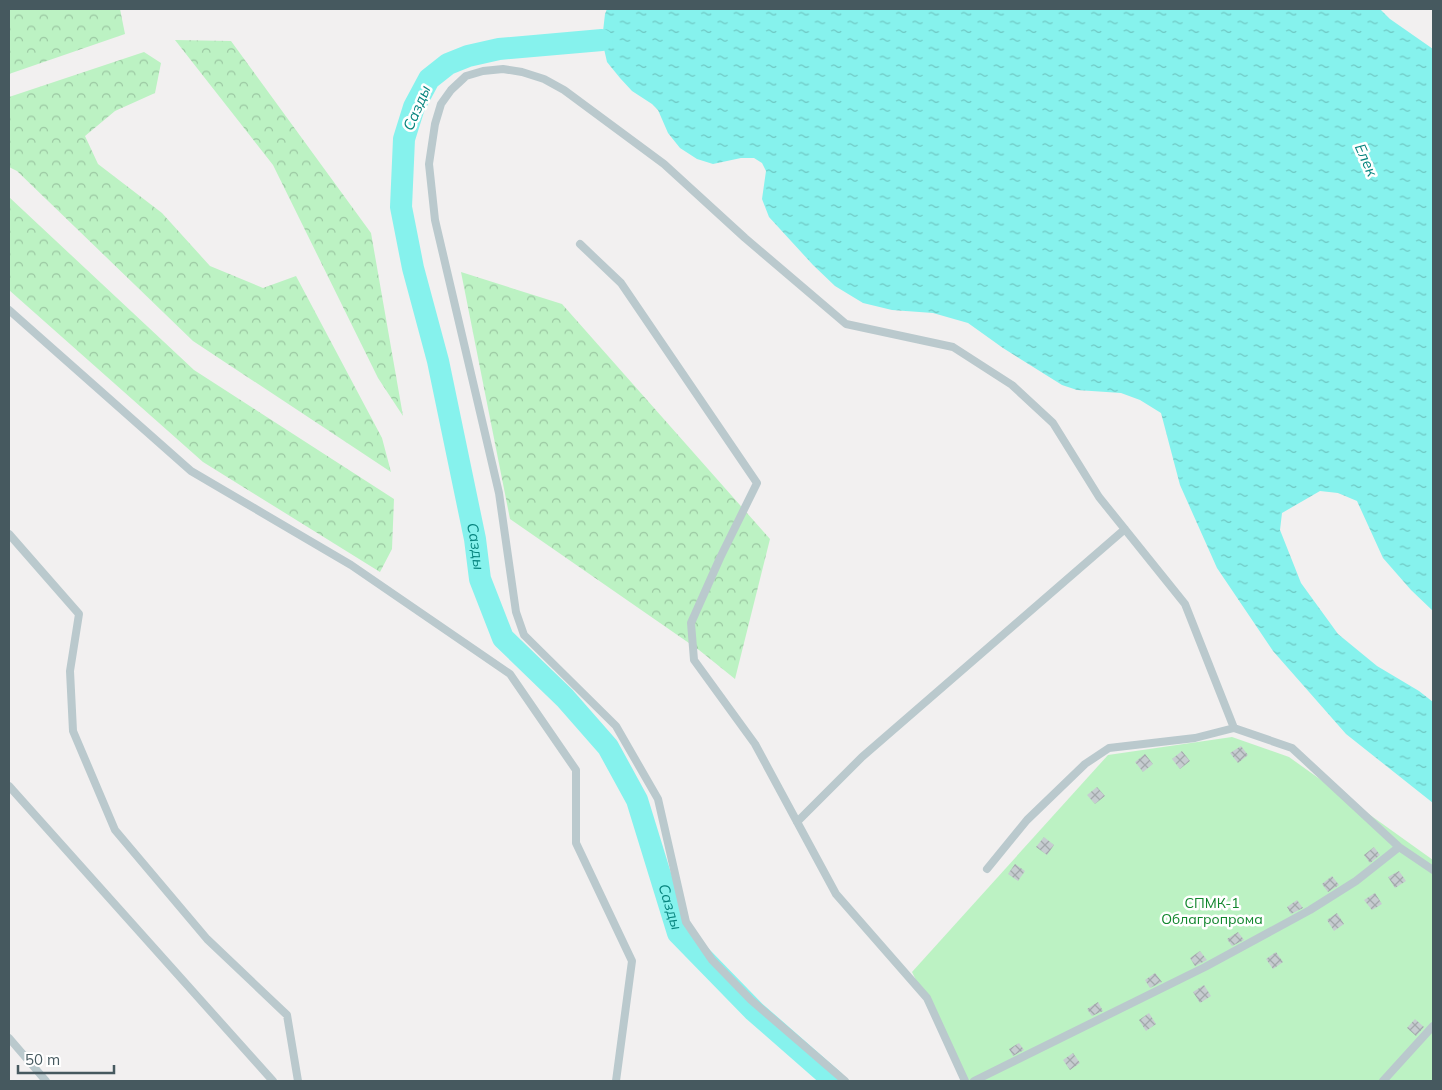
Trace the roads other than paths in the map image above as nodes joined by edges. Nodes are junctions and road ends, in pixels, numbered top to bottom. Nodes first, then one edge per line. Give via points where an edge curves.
1 (580, 244) dead end
2 (9, 310) edge
3 (1125, 529) junction
4 (9, 534) edge
5 (1234, 728) junction
6 (9, 786) edge
7 (797, 822) junction
8 (1399, 847) junction
9 (986, 869) dead end
10 (1433, 870) edge
11 (1433, 1026) edge
12 (9, 1038) edge
13 (46, 1081) edge
14 (273, 1081) edge
15 (298, 1081) edge
16 (616, 1081) edge
17 (845, 1081) edge
18 (965, 1081) edge
19 (974, 1081) edge
20 (1382, 1081) edge

1 - 7 lane via 621,283 757,483 691,623 694,660 755,744
2 - 16 lane via 191,471 351,565 510,674 576,770 576,843 632,961
3 - 5 lane via 1185,604
3 - 7 lane via 862,757
3 - 17 lane via 1099,497 1053,422 1012,385 953,347 846,324 664,164 564,90 522,72 503,69 483,71 466,76 441,104 429,164 434,220 499,493 516,612 524,635 616,726 658,799 686,922 712,960 751,1000
4 - 15 lane via 79,614 70,671 73,731 115,830 207,939 287,1015
5 - 8 lane via 1292,748
5 - 9 lane via 1195,738 1109,748 1085,764 1027,820
6 - 14 lane
7 - 18 lane via 836,894 927,998
8 - 10 lane
8 - 19 lane via 1356,881 1310,910 1205,967
11 - 20 lane
12 - 13 lane

